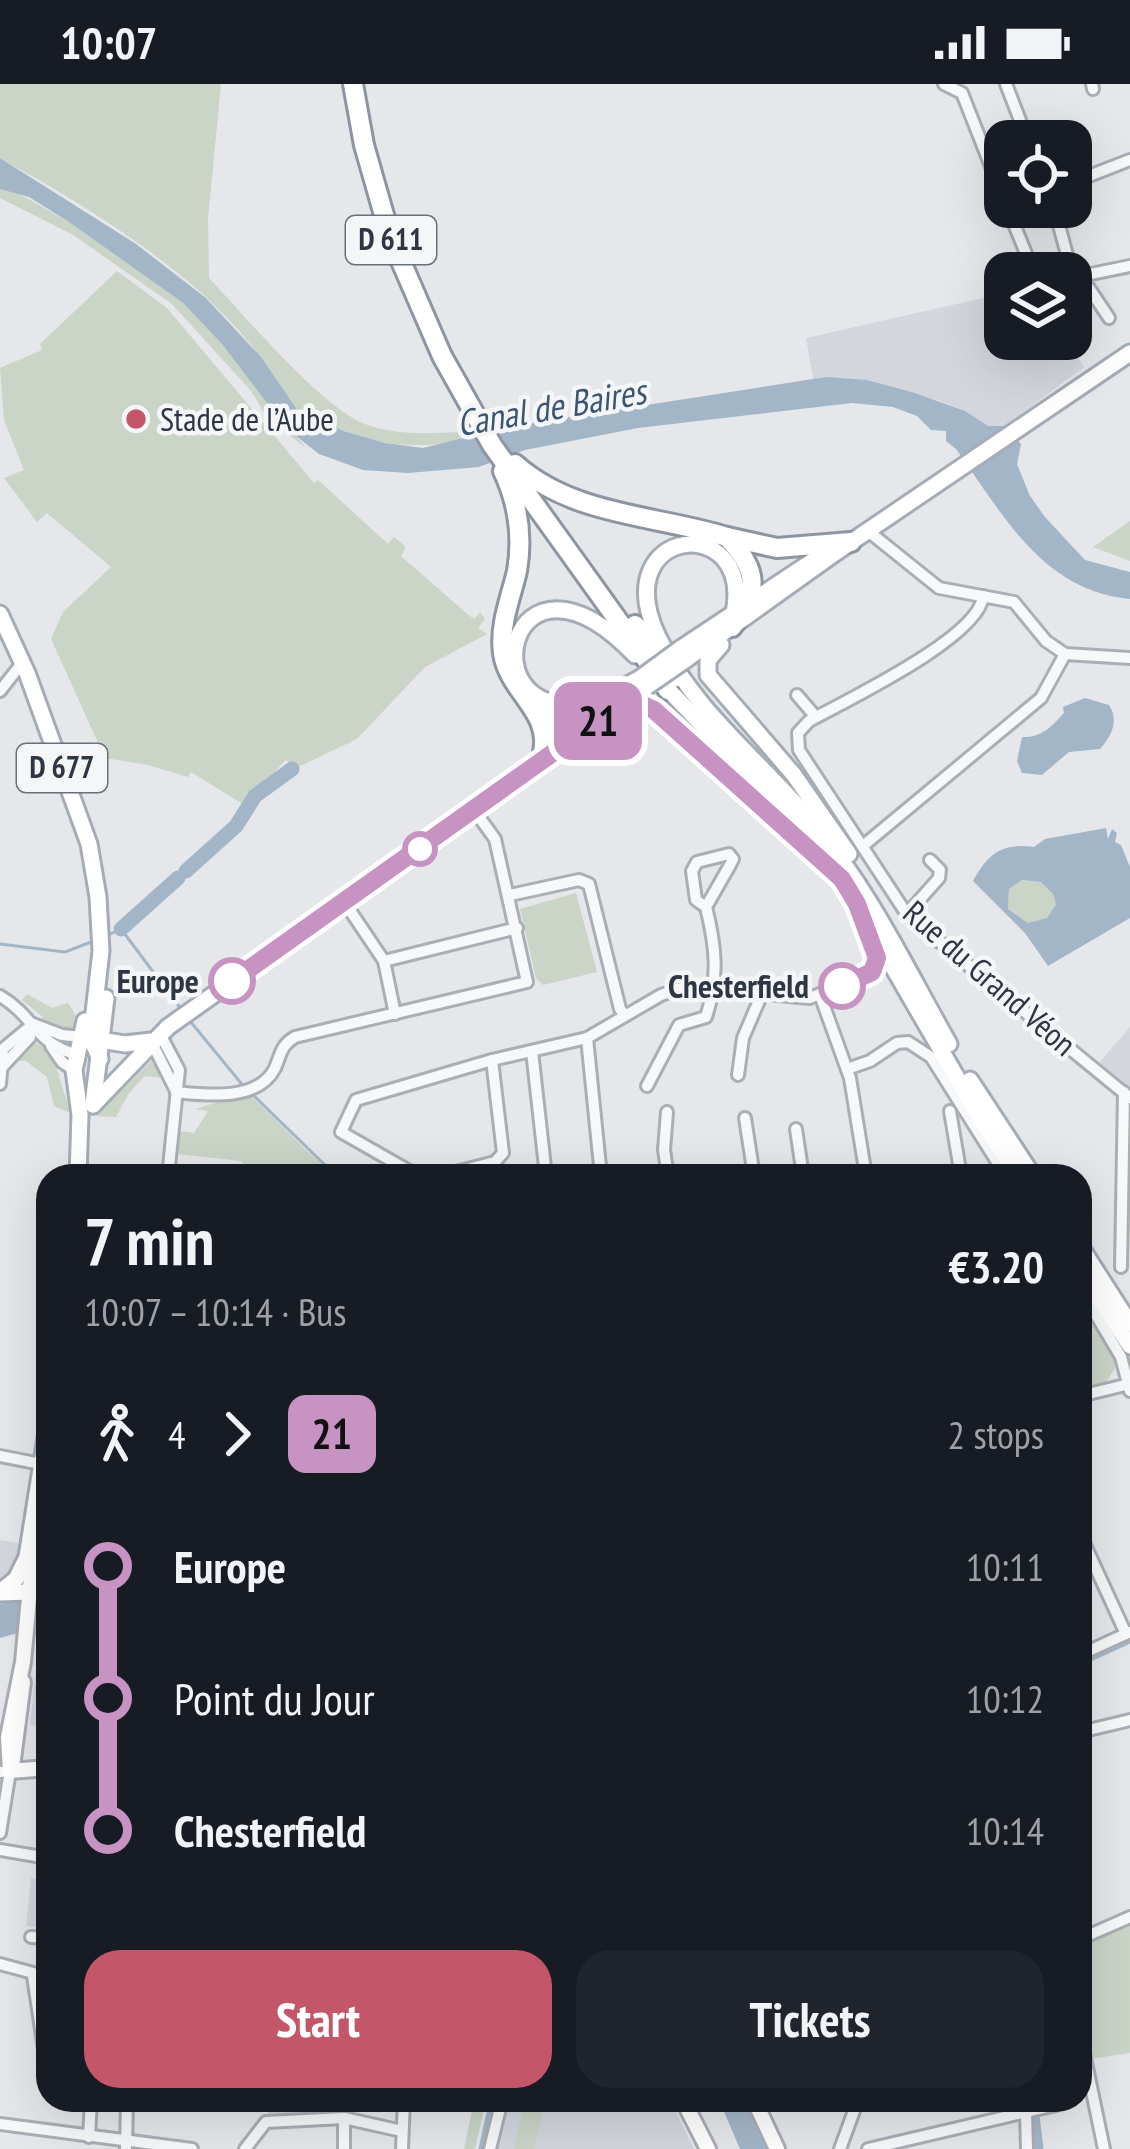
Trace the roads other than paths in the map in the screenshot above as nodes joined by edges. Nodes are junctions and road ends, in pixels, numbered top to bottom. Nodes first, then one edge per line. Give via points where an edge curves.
1 (353, 84) edge
2 (944, 84) edge
3 (1006, 84) edge
4 (1020, 120) edge
5 (984, 149) edge
6 (1130, 160) edge
7 (1092, 175) edge
8 (1130, 266) edge
9 (1092, 274) edge
10 (1092, 298) edge
11 (1109, 318) dead end
12 (1130, 353) edge
13 (483, 423) junction
14 (508, 466) junction
15 (727, 537) junction
16 (851, 542) junction
17 (983, 596) junction
18 (762, 601) junction
19 (0, 614) edge
20 (733, 620) junction
21 (1065, 654) junction
22 (1130, 658) edge
23 (25, 668) junction
24 (643, 683) junction
25 (673, 683) junction
26 (0, 691) edge
27 (797, 695) dead end
28 (532, 708) junction
29 (616, 708) junction
30 (816, 717) junction
31 (589, 723) junction
32 (543, 752) junction
33 (529, 770) junction
34 (474, 810) junction
35 (864, 845) junction
36 (930, 860) dead end
37 (842, 879) junction
38 (510, 895) junction
39 (345, 903) junction
40 (857, 904) junction
41 (706, 907) junction
42 (907, 914) junction
43 (884, 920) junction
44 (518, 928) junction
45 (384, 961) junction
46 (715, 988) junction
47 (820, 995) junction
48 (0, 996) edge
49 (761, 996) junction
50 (395, 1014) junction
51 (624, 1014) junction
52 (33, 1024) junction
53 (93, 1032) junction
54 (155, 1037) junction
55 (587, 1038) junction
56 (532, 1052) junction
57 (100, 1059) junction
58 (492, 1060) junction
59 (133, 1062) junction
60 (76, 1063) junction
61 (2, 1067) edge
62 (847, 1069) junction
63 (738, 1075) dead end
64 (0, 1084) edge
65 (647, 1086) dead end
66 (176, 1093) junction
67 (1127, 1095) edge
68 (87, 1110) junction
69 (950, 1111) dead end
70 (667, 1112) dead end
71 (745, 1118) dead end
72 (796, 1129) dead end
73 (79, 1164) edge
74 (169, 1164) edge
75 (397, 1164) edge
76 (487, 1164) edge
77 (545, 1164) edge
78 (600, 1164) edge
79 (666, 1164) edge
80 (752, 1164) edge
81 (801, 1164) edge
82 (864, 1164) edge
83 (960, 1164) edge
84 (998, 1164) edge
85 (1010, 1164) edge
86 (1025, 1164) edge
87 (1092, 1265) edge
88 (1120, 1267) dead end
89 (1092, 1288) edge
90 (1092, 1306) edge
91 (1130, 1324) edge
92 (1130, 1346) edge
93 (1130, 1388) edge
94 (1092, 1394) edge
95 (0, 1456) edge
96 (36, 1463) edge
97 (36, 1519) edge
98 (1092, 1559) edge
99 (35, 1585) edge
100 (0, 1592) edge
101 (1128, 1633) edge
102 (1092, 1650) edge
103 (1130, 1720) edge
104 (1092, 1729) edge
105 (36, 1769) edge
106 (5, 1772) edge
107 (0, 1833) edge
108 (0, 1850) edge
109 (36, 1856) edge
110 (1130, 1916) edge
111 (1092, 1933) edge
112 (31, 1937) dead end
113 (36, 1937) edge
114 (0, 1964) edge
115 (34, 1976) joint
116 (36, 1990) edge
117 (1092, 2080) edge
118 (90, 2112) edge
119 (127, 2112) edge
120 (403, 2112) edge
121 (499, 2112) edge
122 (689, 2112) edge
123 (760, 2112) edge
124 (854, 2112) edge
125 (1026, 2112) edge
126 (1030, 2112) edge
127 (344, 2118) junction
128 (0, 2123) edge
129 (402, 2131) junction
130 (89, 2137) junction
131 (126, 2145) edge
132 (192, 2149) edge
133 (244, 2149) edge
134 (344, 2149) edge
135 (402, 2149) edge
136 (490, 2149) edge
137 (708, 2149) edge
138 (777, 2149) edge
139 (840, 2149) edge
140 (868, 2149) edge
141 (1027, 2149) edge
142 (1104, 2149) edge

1 - 13 highway, D 611 via 390,236 420,311
2 - 5 street via 962,94
3 - 4 street
6 - 7 street
8 - 9 street
10 - 11 street
12 - 16 main road
13 - 14 highway
13 - 14 highway
14 - 15 highway via 573,500
14 - 25 highway
14 - 28 highway via 519,535 502,646 509,676
15 - 16 highway via 777,548
15 - 18 highway
16 - 17 street via 939,588
16 - 18 main road via 810,560
17 - 21 street via 1014,602
17 - 30 street via 950,640
18 - 20 highway
18 - 43 main road via 714,650 707,673 812,801
19 - 23 main road, D 677
20 - 24 main road, bridge
20 - 25 main road via 736,583 718,552 686,543 660,555 645,582 646,606
21 - 22 street
21 - 35 street via 1041,698
23 - 26 street
23 - 53 main road, D 677 via 89,844 106,996
24 - 25 main road via 590,702 547,701 517,673 515,645 533,618 579,612
24 - 29 main road
24 - 31 main road
25 - 37 main road
25 - 43 main road via 816,827
27 - 30 street
28 - 31 highway
28 - 32 highway via 543,725
29 - 31 main road
29 - 37 main road via 654,710
30 - 35 street, Rue du Grand Véon via 798,733 799,751
31 - 32 main road
31 - 33 main road
32 - 33 main road
33 - 34 main road
34 - 38 street via 495,839
34 - 39 main road
35 - 42 street, Rue du Grand Véon
36 - 42 street via 939,878
37 - 40 main road
38 - 44 street
38 - 51 street via 589,884
39 - 45 street
39 - 54 main road
40 - 47 street via 877,958 872,972
40 - 85 main road
41 - 41 street via 733,859 729,854 692,871 696,900
41 - 46 street
42 - 67 street, Rue du Grand Véon
43 - 86 main road
44 - 45 street
44 - 50 street via 524,984
45 - 50 street
46 - 49 street
46 - 51 street via 679,989
46 - 65 street via 706,1017 679,1025
47 - 49 street
47 - 62 street
48 - 52 street
49 - 63 street
50 - 66 street via 295,1036 270,1076 247,1088
51 - 55 street
52 - 53 street via 62,1035
52 - 60 street
52 - 61 street
53 - 54 main road
53 - 57 main road
53 - 60 main road
54 - 59 main road
54 - 66 street
55 - 56 street
55 - 78 street
56 - 58 street
56 - 77 street
57 - 59 main road
57 - 60 main road
57 - 68 main road
58 - 75 street via 356,1100 341,1132
58 - 76 street via 503,1153
59 - 68 main road
60 - 68 main road
61 - 64 street
62 - 82 street
62 - 84 street via 897,1042 920,1048
66 - 74 street
67 - 88 street
68 - 73 main road
69 - 83 street
70 - 79 street
71 - 80 street
72 - 81 street
87 - 91 main road
89 - 92 main road
90 - 93 street
93 - 94 street
95 - 96 street
97 - 99 main road via 27,1557
98 - 101 street
99 - 100 main road
99 - 106 main road
101 - 102 street
103 - 104 street
105 - 106 main road
106 - 107 street
108 - 109 street
110 - 111 street
112 - 113 street
114 - 115 street
115 - 116 street
117 - 142 street
118 - 130 street
119 - 131 street
120 - 129 street
121 - 136 street
122 - 137 main road
123 - 138 main road
124 - 139 street
125 - 140 street
126 - 141 street
127 - 129 street
127 - 133 street via 266,2122
127 - 134 street
128 - 130 street
129 - 135 street
130 - 131 street
131 - 132 street

